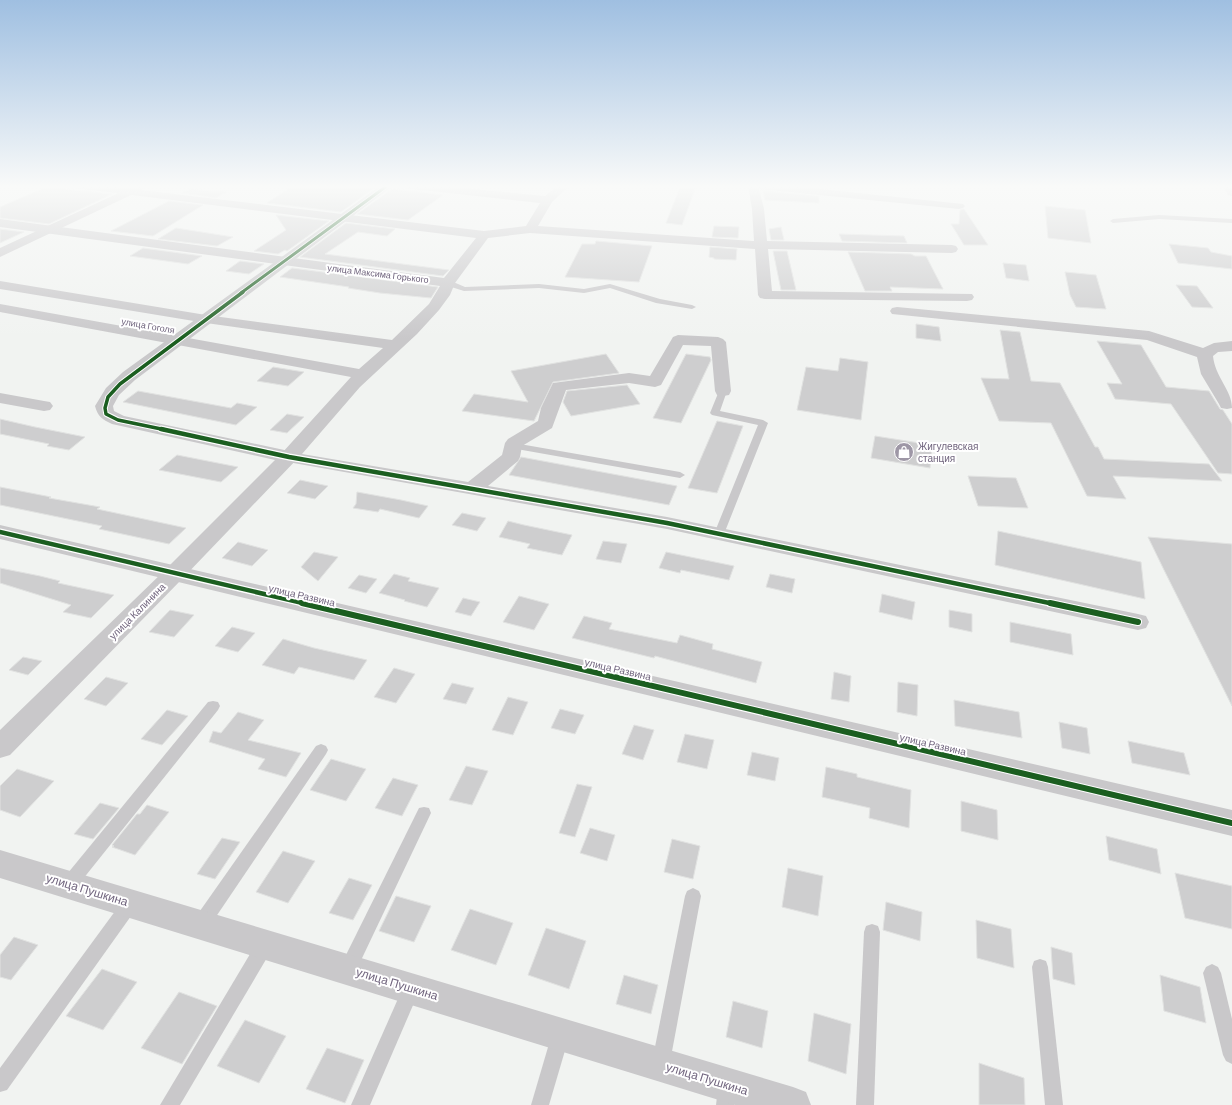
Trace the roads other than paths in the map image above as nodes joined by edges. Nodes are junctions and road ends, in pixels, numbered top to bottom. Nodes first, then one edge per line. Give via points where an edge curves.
1 (35, 237) edge
2 (97, 237) edge
3 (318, 237) edge
4 (483, 237) edge
5 (639, 237) edge
6 (760, 237) edge
7 (761, 245) junction
8 (952, 249) dead end
9 (0, 253) edge
10 (283, 262) junction
11 (448, 283) junction
12 (0, 285) edge
13 (967, 297) dead end
14 (692, 307) dead end
15 (0, 308) edge
16 (897, 312) dead end
17 (206, 319) junction
18 (179, 340) junction
19 (395, 344) junction
20 (1232, 346) edge
21 (1205, 354) junction
22 (363, 374) junction
23 (723, 391) joint
24 (0, 398) edge
25 (1226, 404) dead end
26 (44, 406) dead end
27 (514, 446) junction
28 (289, 457) junction
29 (680, 475) dead end
30 (472, 489) junction
31 (0, 532) edge
32 (719, 534) junction
33 (174, 574) junction
34 (1138, 622) dead end
35 (213, 706) dead end
36 (0, 747) edge
37 (321, 750) dead end
38 (424, 813) dead end
39 (1232, 823) edge
40 (0, 864) edge
41 (69, 885) junction
42 (693, 896) dead end
43 (130, 903) junction
44 (201, 925) junction
45 (872, 932) dead end
46 (266, 944) junction
47 (1040, 967) dead end
48 (347, 969) junction
49 (1212, 973) dead end
50 (412, 989) junction
51 (561, 1034) junction
52 (1232, 1055) edge
53 (660, 1065) junction
54 (0, 1083) edge
55 (726, 1095) edge
56 (169, 1105) edge
57 (360, 1105) edge
58 (540, 1105) edge
59 (793, 1105) edge
60 (865, 1105) edge
61 (1054, 1105) edge

1 - 9 street
2 - 10 street, улица Максима Горького
3 - 10 street
4 - 11 street
5 - 7 street
6 - 7 street
7 - 8 street
7 - 13 street via 765,295
10 - 11 street, улица Максима Горького
10 - 17 street
11 - 14 lane via 464,289 539,286 584,291 610,286 659,301
11 - 19 street via 445,292 413,330
12 - 17 street, улица Гоголя
15 - 18 street, улица Гоголя
16 - 21 street via 1149,336
17 - 18 street
17 - 19 street, улица Гоголя
18 - 22 street, улица Гоголя
18 - 28 street via 129,376 112,392 104,406 106,414 118,420
19 - 22 street
20 - 21 street via 1214,348
21 - 25 street via 1205,364
22 - 28 street
23 - 27 street via 718,342 678,340 655,382 629,378 559,386 546,424 514,443
23 - 32 lane via 715,413 762,423
24 - 26 street
27 - 29 lane
27 - 30 street via 511,457
28 - 30 street
28 - 33 street, улица Калинина
30 - 32 street
31 - 33 street, улица Развина
32 - 34 street
33 - 36 street, улица Калинина
33 - 39 street, улица Развина
35 - 41 lane
37 - 44 lane
38 - 48 lane
40 - 41 street, улица Пушкина
41 - 43 street, улица Пушкина
42 - 53 lane
43 - 44 street, улица Пушкина
43 - 54 lane
44 - 46 street, улица Пушкина
45 - 60 lane
46 - 48 street, улица Пушкина
46 - 56 lane
47 - 61 lane
48 - 50 street, улица Пушкина
49 - 52 lane
50 - 51 street, улица Пушкина
50 - 57 lane
51 - 53 street, улица Пушкина
51 - 58 lane
53 - 55 street, улица Пушкина
55 - 59 street, улица Пушкина

